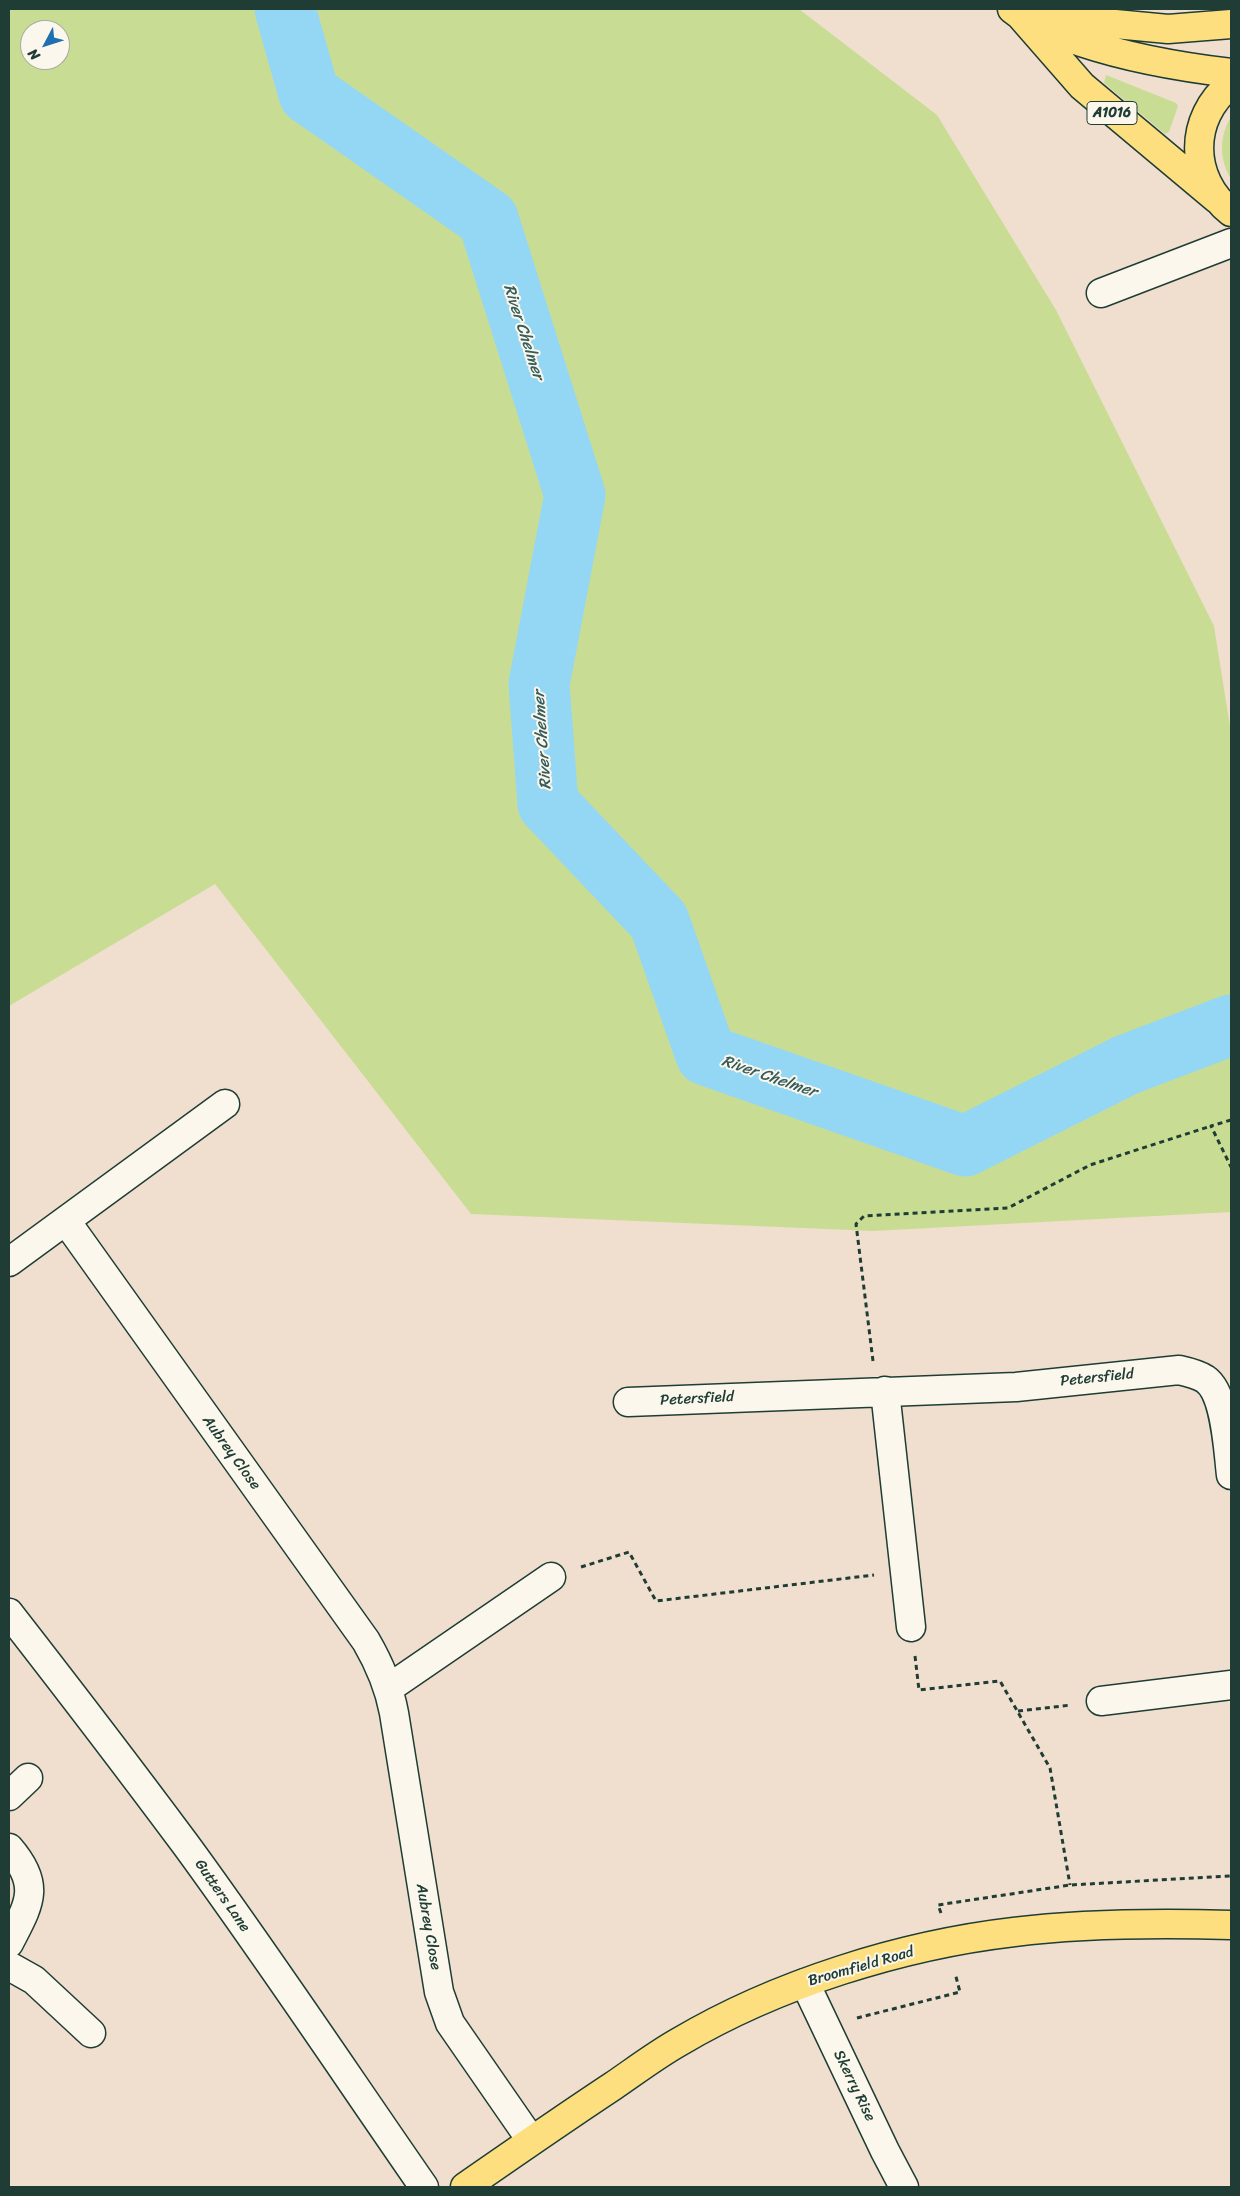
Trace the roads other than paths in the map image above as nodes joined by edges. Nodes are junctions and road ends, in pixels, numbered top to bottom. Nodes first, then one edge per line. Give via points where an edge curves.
1 (1016, 12) edge
2 (1231, 24) edge
3 (1231, 73) edge
4 (1231, 84) edge
5 (1226, 209) edge
6 (1231, 243) edge
7 (1101, 293) dead end
8 (225, 1104) dead end
9 (66, 1221) junction
10 (9, 1262) edge
11 (885, 1391) junction
12 (628, 1402) dead end
13 (1231, 1475) edge
14 (551, 1577) road end
15 (9, 1614) edge
16 (911, 1627) road end
17 (1231, 1685) edge
18 (389, 1688) junction
19 (1101, 1701) road end
20 (9, 1848) edge
21 (1231, 1925) edge
22 (9, 1943) edge
23 (9, 1966) edge
24 (805, 1983) junction
25 (91, 2033) dead end
26 (531, 2140) junction
27 (424, 2187) edge
28 (465, 2187) edge
29 (904, 2187) edge

1 - 2 main road via 1168,29
1 - 3 main road via 1080,42 1193,69
1 - 5 main road, A1016 via 1082,86
4 - 5 main road via 1207,111 1199,138 1203,174
6 - 7 street
8 - 9 street
9 - 10 street
9 - 18 street, Aubrey Close via 366,1641
11 - 12 street, Petersfield
11 - 13 street, Petersfield via 1016,1387 1179,1370 1194,1373 1207,1380 1222,1409
11 - 16 street
14 - 18 street
15 - 27 street, Gutters Lane via 187,1846
17 - 19 street
18 - 26 street, Aubrey Close via 439,1992 450,2023
20 - 22 street via 26,1873 30,1892 27,1908
21 - 24 main road, Broomfield Road via 1175,1923 1014,1932 941,1944 850,1967
23 - 25 street via 34,1980
24 - 26 main road, Broomfield Road via 741,2010 679,2042
24 - 29 street, Skerry Rise
26 - 28 main road, Broomfield Road

